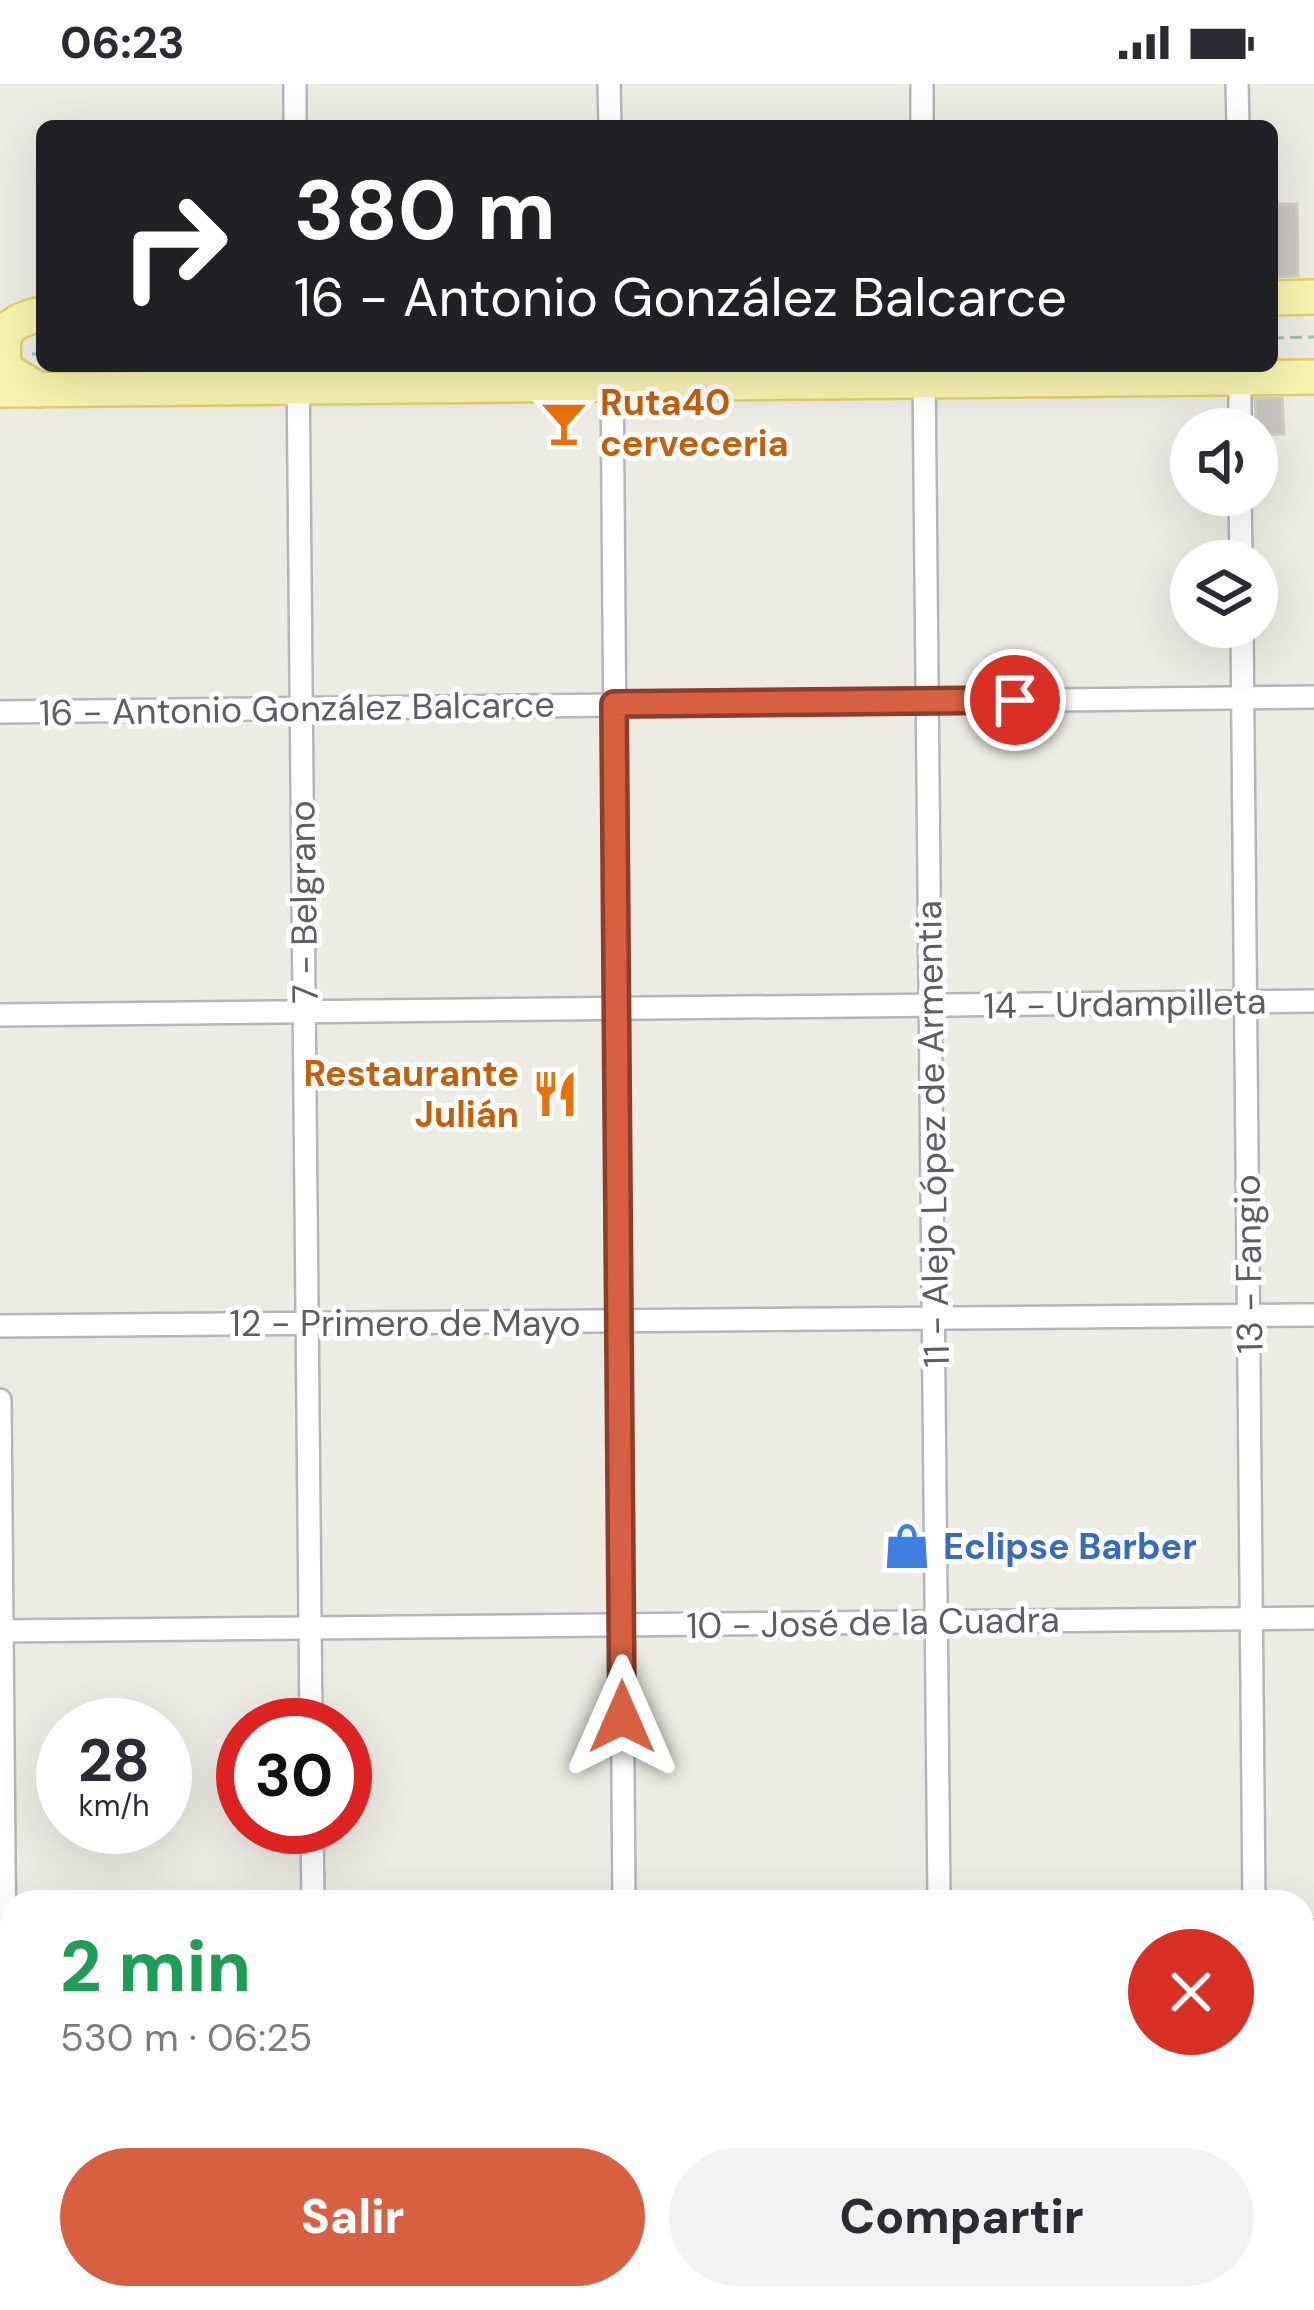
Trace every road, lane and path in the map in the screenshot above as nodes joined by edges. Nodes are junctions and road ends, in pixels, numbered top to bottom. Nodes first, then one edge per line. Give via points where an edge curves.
1 (295, 84) edge
2 (610, 84) edge
3 (922, 84) edge
4 (1237, 84) edge
5 (296, 120) edge
6 (610, 120) edge
7 (922, 120) edge
8 (1238, 120) edge
9 (36, 314) edge
10 (0, 315) edge
11 (36, 315) edge
12 (1314, 337) edge
13 (1278, 338) edge
14 (917, 372) edge
15 (293, 373) edge
16 (1267, 374) edge
17 (626, 376) edge
18 (39, 390) junction
19 (0, 391) edge
20 (1250, 408) edge
21 (1242, 648) edge
22 (1314, 697) edge
23 (1242, 698) junction
24 (927, 701) junction
25 (614, 704) junction
26 (301, 709) junction
27 (0, 712) edge
28 (1245, 1001) junction
29 (1314, 1001) edge
30 (931, 1004) junction
31 (617, 1010) junction
32 (304, 1012) junction
33 (0, 1016) edge
34 (1314, 1315) edge
35 (1248, 1316) junction
36 (933, 1318) junction
37 (620, 1321) junction
38 (307, 1324) junction
39 (0, 1326) edge
40 (0, 1400) edge
41 (1314, 1618) edge
42 (1251, 1619) junction
43 (936, 1622) junction
44 (622, 1625) junction
45 (310, 1628) junction
46 (1, 1631) edge
47 (311, 1698) edge
48 (312, 1854) edge
49 (5, 1890) edge
50 (313, 1890) edge
51 (624, 1890) edge
52 (939, 1890) edge
53 (1254, 1890) edge

1 - 5 street
2 - 6 street
3 - 7 street
4 - 8 street
9 - 10 main road
11 - 18 main road via 16,321 1,352 5,369
12 - 13 path
14 - 16 main road
14 - 17 main road via 871,383
14 - 24 street, 11 - Alejo López de Armentia
15 - 17 main road
15 - 18 main road via 253,388
15 - 26 street, 7 - Belgrano
16 - 20 street
17 - 25 street
18 - 19 main road
21 - 23 street, 13 - Fangio
22 - 23 street, 16 - Antonio González Balcarce
23 - 24 street, 16 - Antonio González Balcarce
23 - 28 street, 13 - Fangio
24 - 25 street, 16 - Antonio González Balcarce
24 - 30 street, 11 - Alejo López de Armentia
25 - 26 street, 16 - Antonio González Balcarce
25 - 31 street
26 - 27 street, 16 - Antonio González Balcarce
26 - 32 street, 7 - Belgrano
28 - 29 street, 14 - Urdampilleta
28 - 30 street, 14 - Urdampilleta
28 - 35 street, 13 - Fangio
30 - 31 street, 14 - Urdampilleta
30 - 36 street, 11 - Alejo López de Armentia
31 - 32 street, 14 - Urdampilleta
31 - 37 street
32 - 33 street, 14 - Urdampilleta
32 - 38 street, 7 - Belgrano
34 - 35 street, 12 - Primero de Mayo
35 - 36 street, 12 - Primero de Mayo
35 - 42 street, 13 - Fangio
36 - 37 street, 12 - Primero de Mayo
36 - 43 street, 11 - Alejo López de Armentia
37 - 38 street, 12 - Primero de Mayo
37 - 44 street
38 - 39 street, 12 - Primero de Mayo
38 - 45 street, 7 - Belgrano
40 - 46 street
41 - 42 street, 10 - José de la Cuadra
42 - 43 street, 10 - José de la Cuadra
42 - 53 street, 13 - Fangio
43 - 44 street, 10 - José de la Cuadra
43 - 52 street, 11 - Alejo López de Armentia
44 - 45 street, 10 - José de la Cuadra
44 - 51 street
45 - 46 street, 10 - José de la Cuadra
45 - 47 street, 7 - Belgrano
46 - 49 street
48 - 50 street

